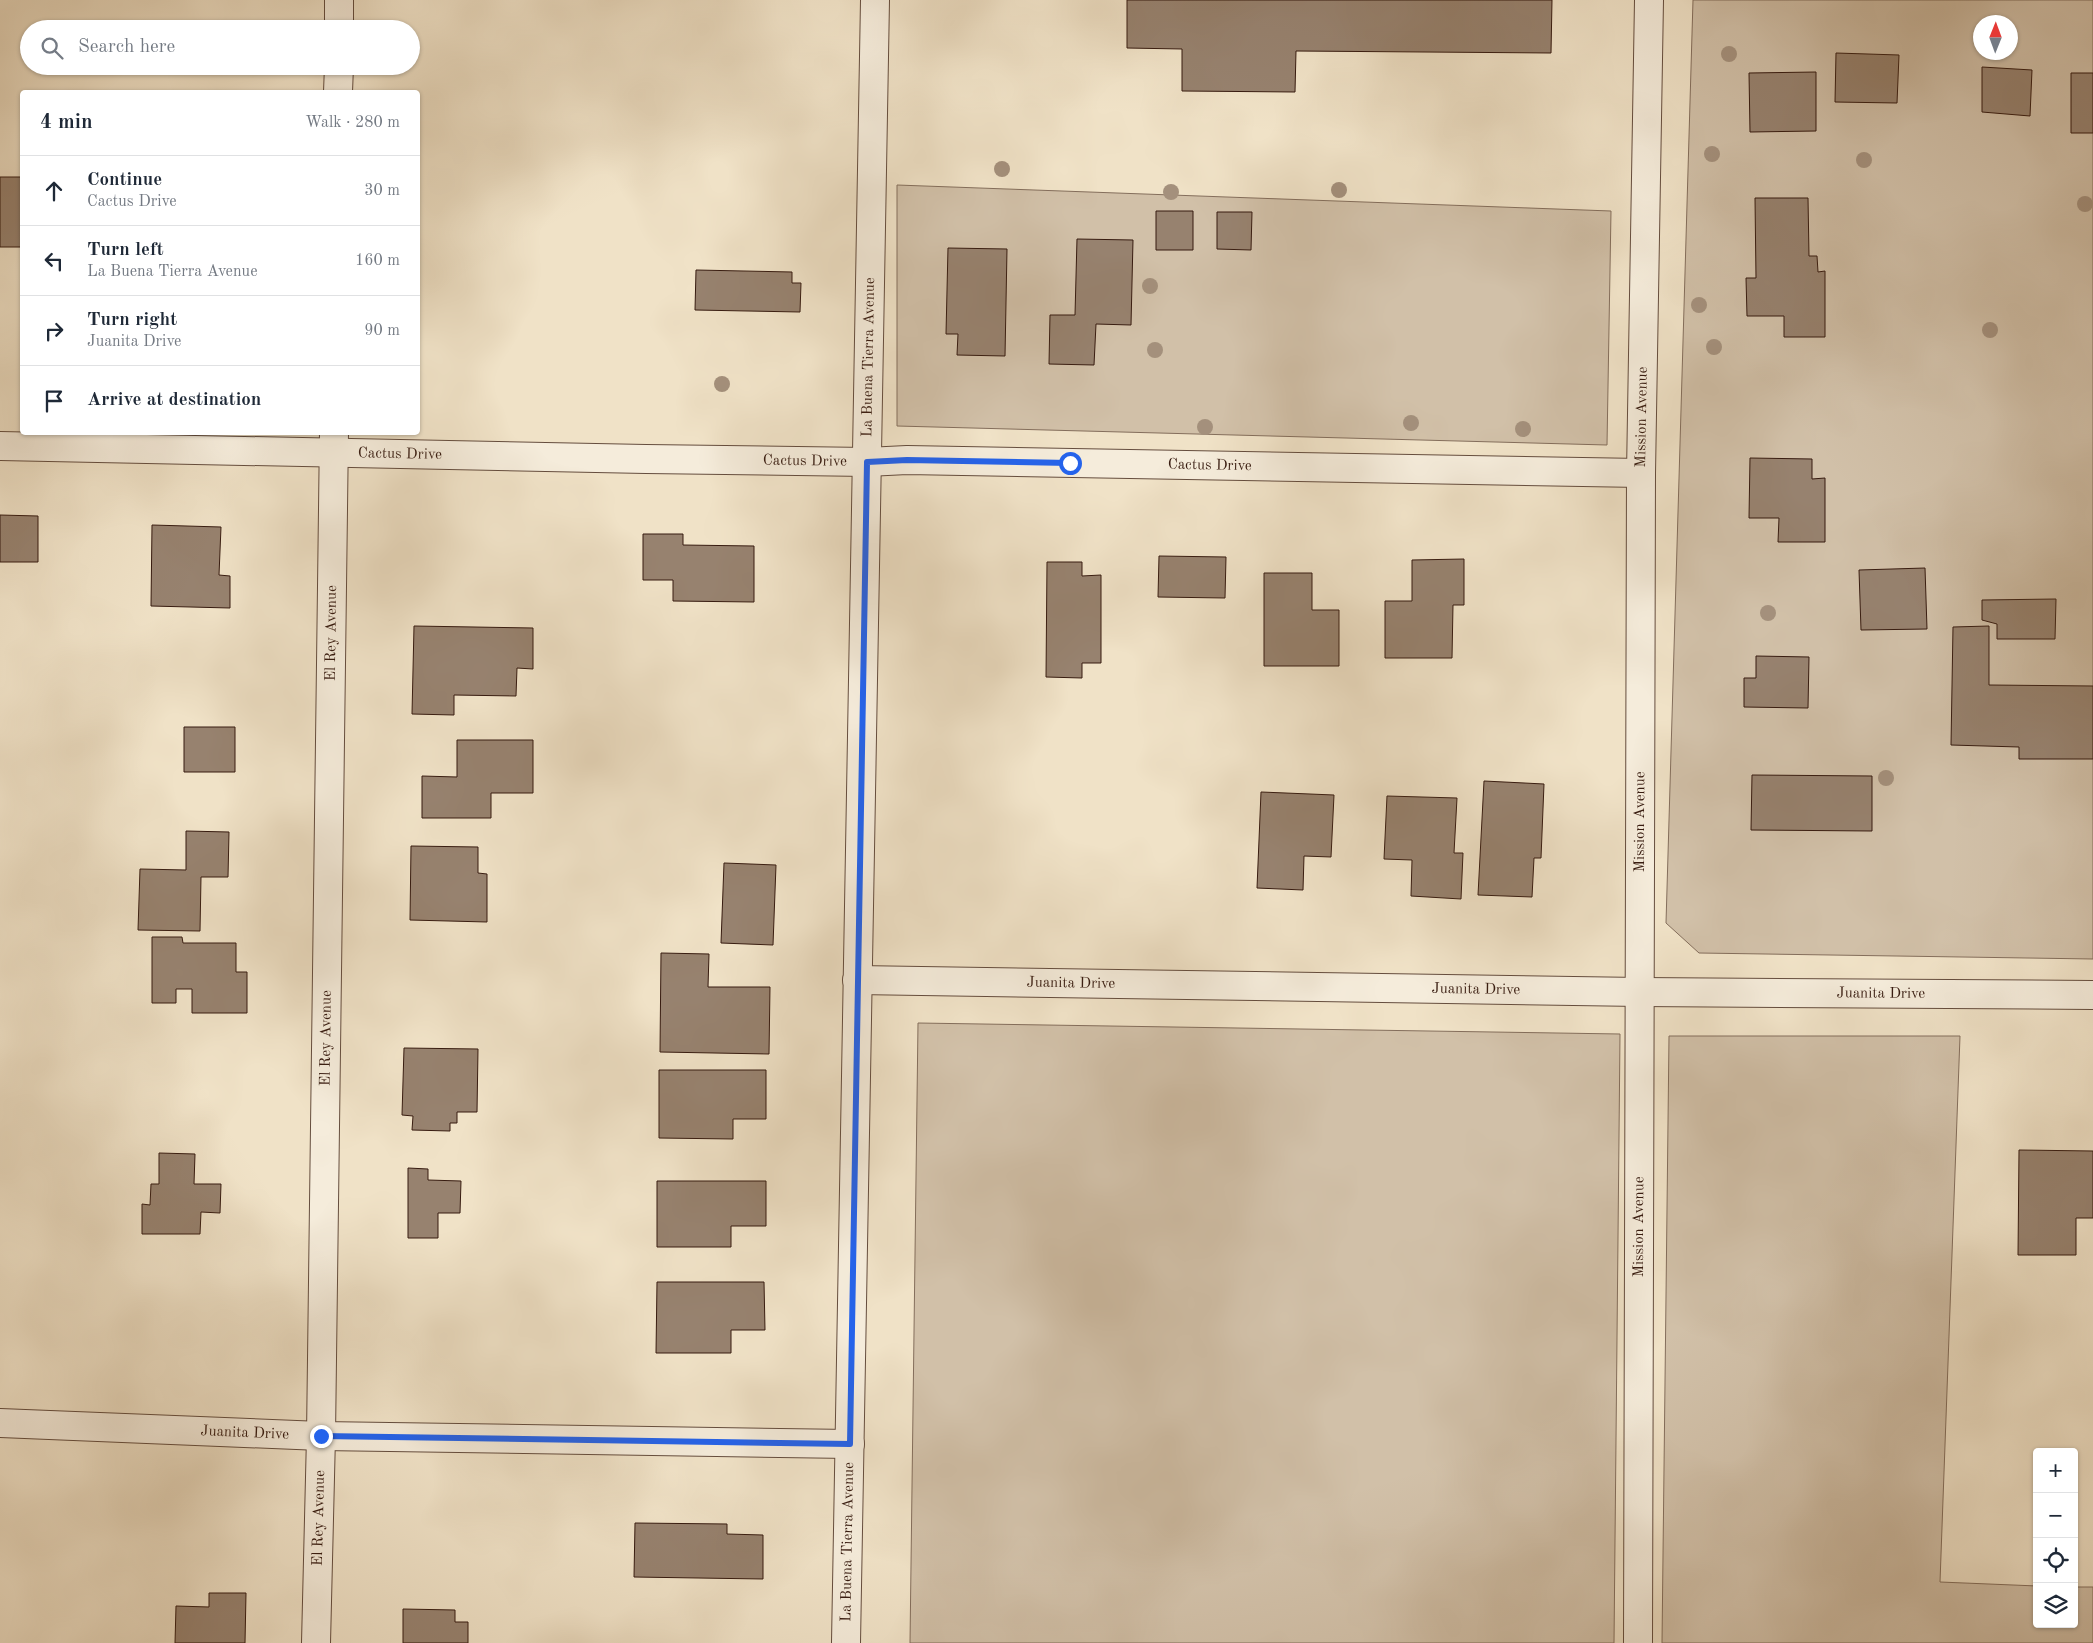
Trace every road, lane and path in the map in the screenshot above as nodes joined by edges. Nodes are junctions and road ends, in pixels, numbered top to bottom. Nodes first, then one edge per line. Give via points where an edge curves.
1 (339, 0) edge
2 (875, 0) edge
3 (1649, 0) edge
4 (339, 20) edge
5 (338, 75) edge
6 (338, 90) edge
7 (334, 443) edge
8 (0, 446) edge
9 (867, 462) junction
10 (1641, 473) junction
11 (858, 980) junction
12 (1640, 992) junction
13 (2093, 995) edge
14 (0, 1423) edge
15 (321, 1436) junction
16 (850, 1444) junction
17 (316, 1643) edge
18 (846, 1643) edge
19 (1638, 1643) edge

1 - 4 street
2 - 9 street, La Buena Tierra Avenue
3 - 10 street, Mission Avenue
5 - 6 street
7 - 8 street, Cactus Drive
7 - 9 street, Cactus Drive
7 - 15 street, El Rey Avenue
9 - 10 street, Cactus Drive
9 - 11 street, La Buena Tierra Avenue
10 - 12 street, Mission Avenue
11 - 12 street, Juanita Drive
11 - 16 street, La Buena Tierra Avenue
12 - 13 street, Juanita Drive
12 - 19 street, Mission Avenue
14 - 15 street, Juanita Drive
15 - 16 street, Juanita Drive
15 - 17 street, El Rey Avenue
16 - 18 street, La Buena Tierra Avenue

